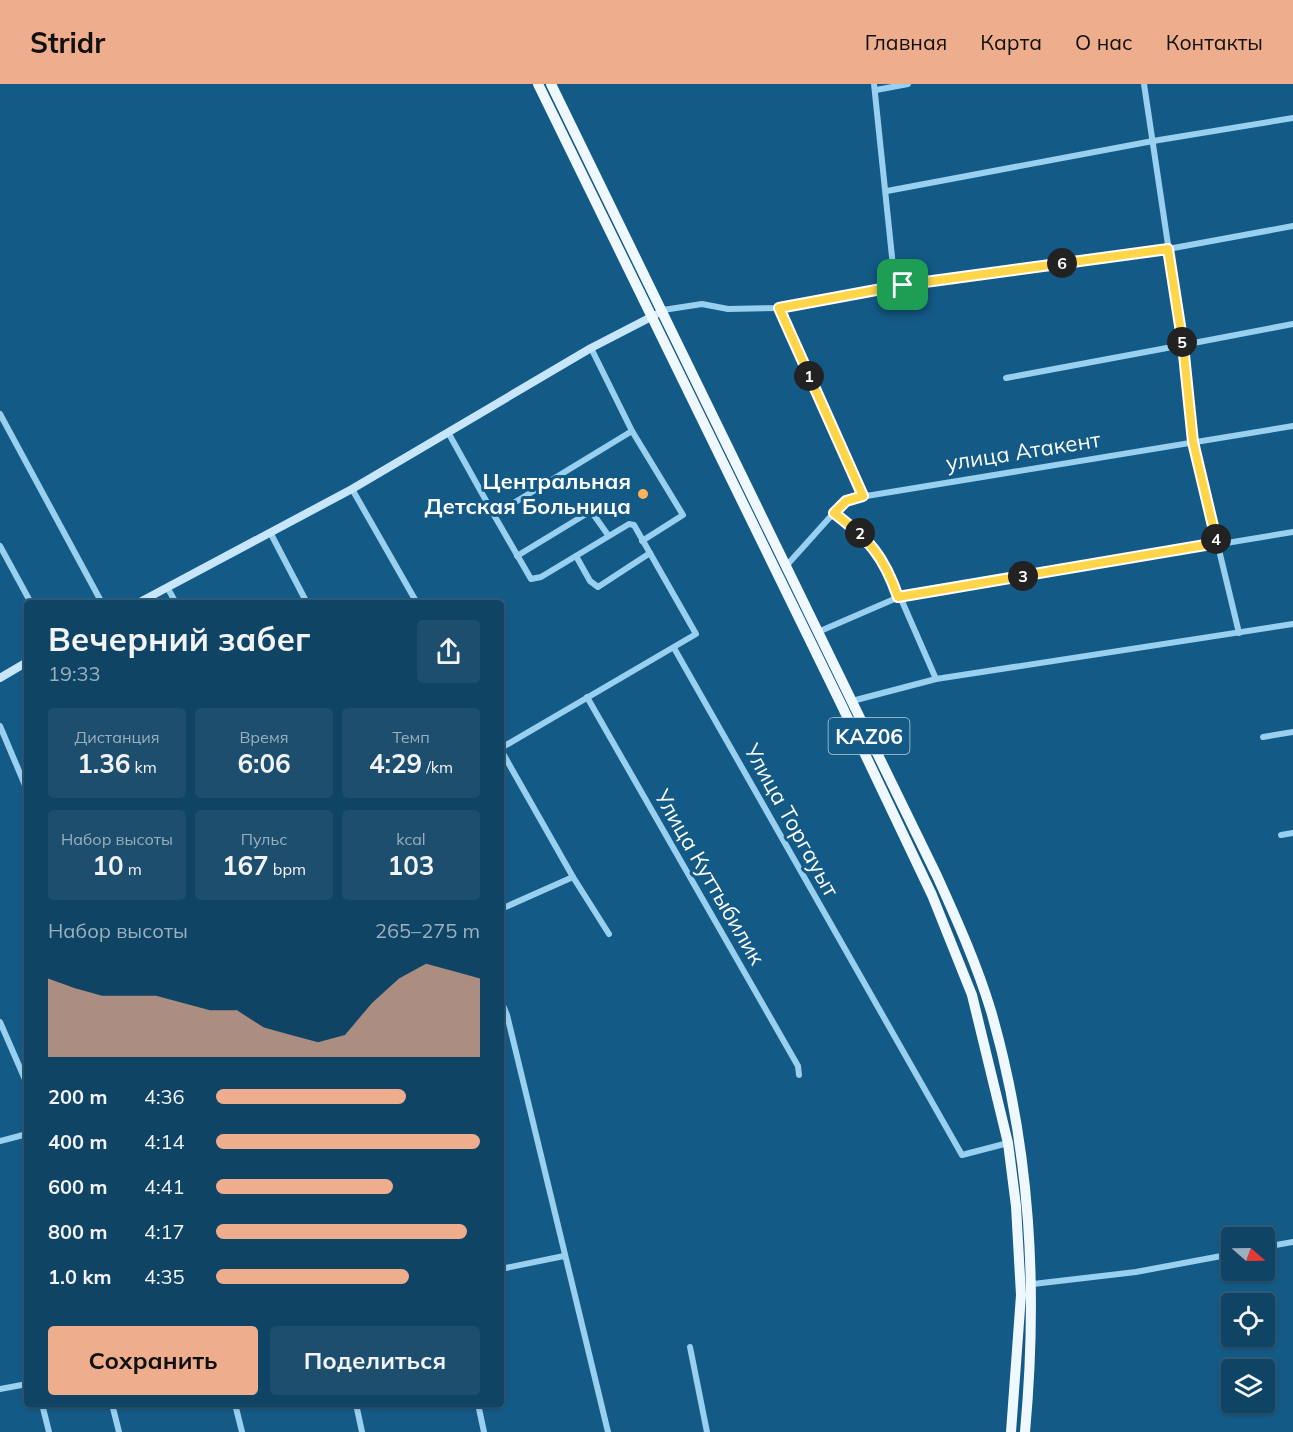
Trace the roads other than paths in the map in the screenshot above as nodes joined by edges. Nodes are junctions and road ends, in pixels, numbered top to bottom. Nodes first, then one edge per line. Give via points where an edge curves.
1 (538, 84) edge
2 (551, 84) edge
3 (908, 84) edge
4 (1144, 84) edge
5 (875, 87) edge
6 (1293, 118) edge
7 (1153, 141) junction
8 (886, 191) junction
9 (1293, 226) edge
10 (1168, 249) junction
11 (903, 285) junction
12 (779, 308) junction
13 (658, 313) junction
14 (1293, 324) edge
15 (1183, 345) junction
16 (591, 348) junction
17 (1006, 378) dead end
18 (0, 414) edge
19 (1293, 426) edge
20 (632, 431) junction
21 (449, 434) junction
22 (1193, 442) junction
23 (352, 489) junction
24 (863, 496) junction
25 (834, 513) junction
26 (494, 515) junction
27 (1293, 532) edge
28 (271, 534) junction
29 (608, 535) junction
30 (642, 541) junction
31 (1217, 543) junction
32 (0, 546) edge
33 (650, 553) junction
34 (517, 556) junction
35 (576, 556) junction
36 (787, 565) junction
37 (167, 587) junction
38 (898, 597) junction
39 (29, 600) edge
40 (100, 600) edge
41 (143, 600) edge
42 (174, 600) edge
43 (305, 600) edge
44 (415, 600) edge
45 (1293, 624) edge
46 (818, 632) junction
47 (1239, 633) junction
48 (674, 648) junction
49 (24, 664) edge
50 (0, 678) edge
51 (936, 680) junction
52 (587, 697) junction
53 (852, 701) junction
54 (0, 726) edge
55 (1293, 732) edge
56 (1263, 737) dead end
57 (504, 747) edge
58 (504, 754) edge
59 (24, 783) edge
60 (1293, 833) edge
61 (1281, 835) dead end
62 (937, 876) junction
63 (573, 877) junction
64 (925, 882) junction
65 (504, 908) edge
66 (609, 934) dead end
67 (504, 1016) edge
68 (0, 1022) edge
69 (799, 1075) dead end
70 (24, 1076) edge
71 (24, 1135) edge
72 (0, 1140) edge
73 (1008, 1143) junction
74 (1293, 1242) edge
75 (1275, 1245) edge
76 (564, 1256) junction
77 (1221, 1256) edge
78 (504, 1268) edge
79 (1033, 1284) junction
80 (690, 1347) dead end
81 (24, 1385) edge
82 (0, 1389) edge
83 (43, 1407) edge
84 (113, 1407) edge
85 (236, 1407) edge
86 (357, 1407) edge
87 (479, 1407) edge
88 (49, 1432) edge
89 (118, 1432) edge
90 (242, 1432) edge
91 (362, 1432) edge
92 (484, 1432) edge
93 (608, 1432) edge
94 (707, 1432) edge
95 (1011, 1432) edge
96 (1025, 1432) edge

1 - 13 highway, KАZ06
2 - 13 highway, KАZ06 via 654,297
3 - 5 street
4 - 7 street
5 - 8 street
6 - 7 street
7 - 8 street
7 - 10 street
8 - 11 street via 894,276
9 - 10 street
10 - 11 street
10 - 15 street
11 - 12 street
12 - 13 street via 728,309 702,304
12 - 24 street
13 - 16 main road
13 - 36 highway, KАZ06
13 - 64 highway, KАZ06
14 - 15 street
15 - 17 street
15 - 22 street
16 - 20 street
16 - 21 main road
18 - 40 street
19 - 22 street, улица Атакент
20 - 26 street
20 - 30 street via 683,515
21 - 23 main road
21 - 26 street
22 - 24 street, улица Атакент
22 - 31 street
23 - 28 main road
23 - 44 street
24 - 25 street, улица Атакент via 846,501
25 - 36 street, улица Атакент
25 - 38 street via 863,535 884,560
26 - 34 street
27 - 31 street
28 - 37 main road
28 - 43 street
29 - 30 street via 629,524 634,525
29 - 34 street via 591,511
29 - 35 street
30 - 33 street
31 - 38 street
31 - 47 street
32 - 39 street
33 - 35 street via 598,587 590,581
33 - 48 street via 696,634
34 - 35 street via 531,579
36 - 46 highway, KАZ06
37 - 41 main road
37 - 42 street
38 - 46 street
38 - 51 street
45 - 47 street
46 - 53 highway, KАZ06
47 - 51 street
48 - 52 street
48 - 73 street, Улица Торгауыт via 962,1155
49 - 50 main road
51 - 53 street
52 - 57 street
52 - 69 street, Улица Куттыбилик via 798,1066
53 - 62 highway, KАZ06
54 - 59 street
55 - 56 street
58 - 63 street
60 - 61 street
62 - 64 highway
62 - 79 highway, KАZ06 via 967,943 1000,1045 1021,1140
63 - 65 street
63 - 66 street
64 - 73 highway, KАZ06 via 972,995
67 - 76 street
68 - 70 street
71 - 72 street
73 - 95 highway, KАZ06 via 1021,1295
74 - 75 street
76 - 78 street
76 - 93 street
77 - 79 street via 1136,1272
79 - 96 highway, KАZ06
80 - 94 street
81 - 82 street
83 - 88 street
84 - 89 street
85 - 90 street
86 - 91 street
87 - 92 street

